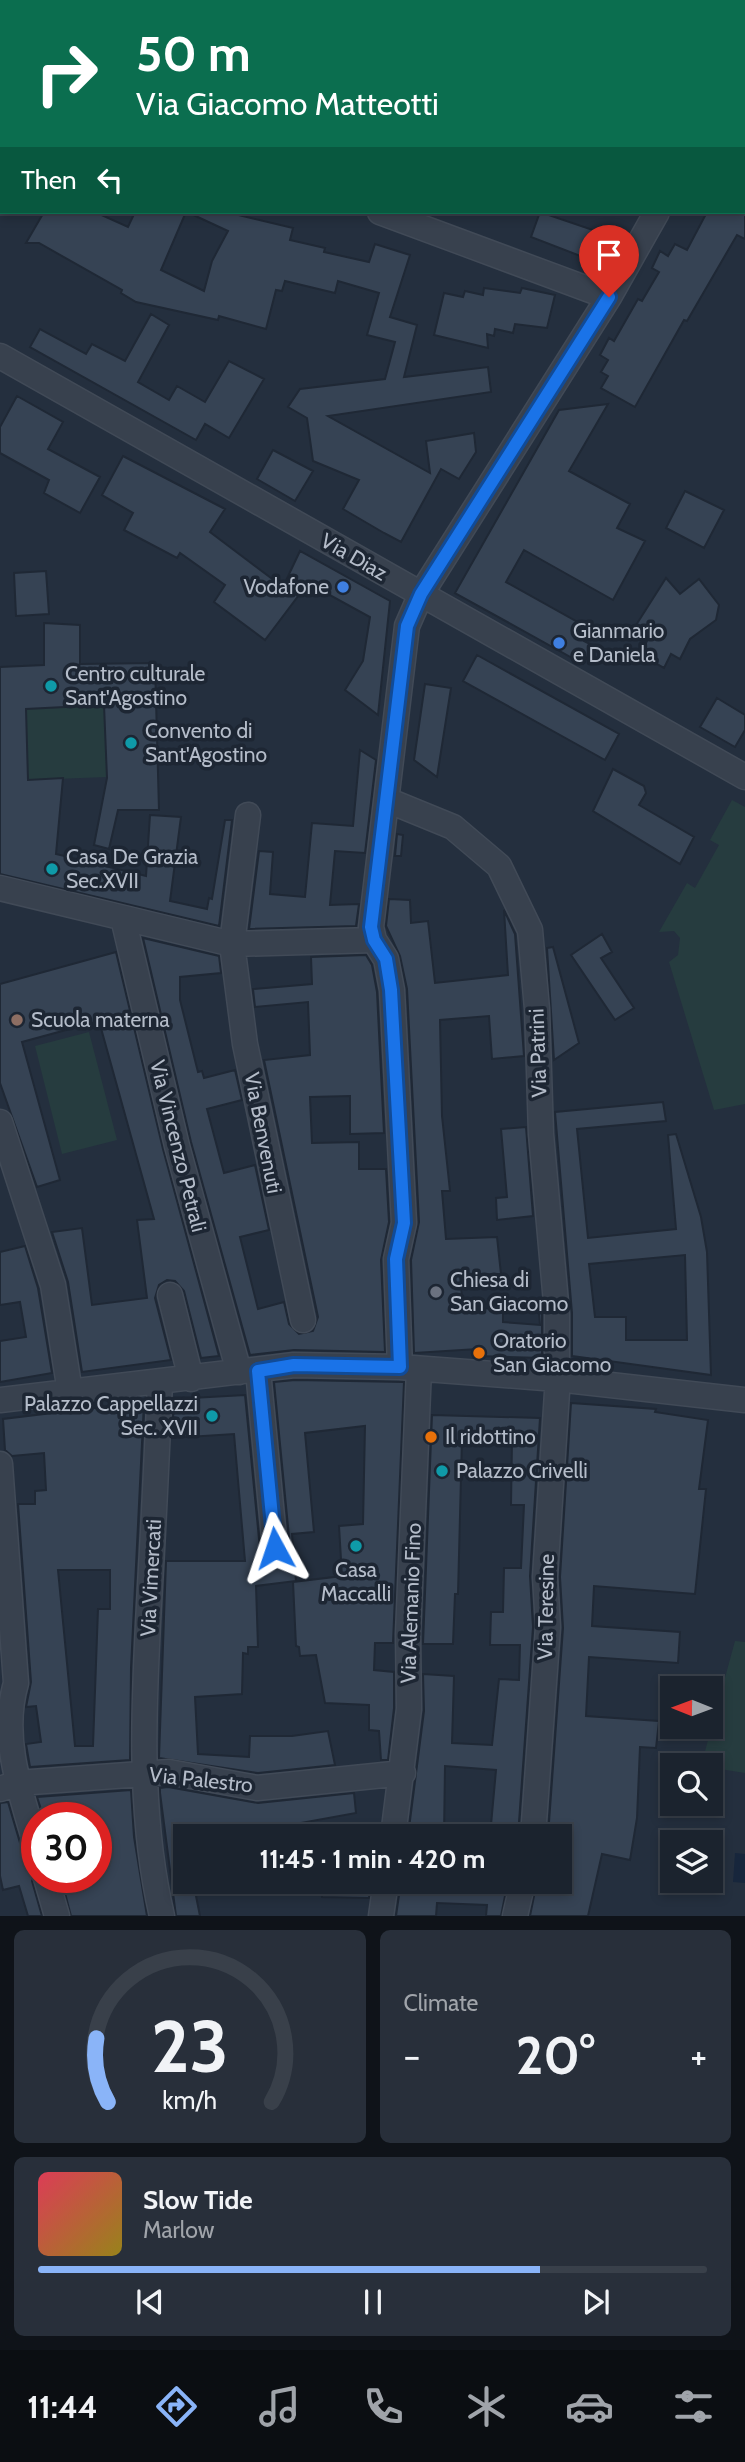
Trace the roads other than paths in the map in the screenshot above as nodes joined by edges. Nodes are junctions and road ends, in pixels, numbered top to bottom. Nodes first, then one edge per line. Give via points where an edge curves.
1 (385, 214) edge
2 (656, 214) edge
3 (609, 297) junction
4 (0, 356) edge
5 (421, 594) junction
6 (745, 778) edge
7 (387, 800) junction
8 (248, 814) dead end
9 (0, 888) edge
10 (123, 918) junction
11 (374, 940) junction
12 (232, 944) junction
13 (0, 1122) edge
14 (170, 1295) dead end
15 (303, 1321) dead end
16 (409, 1368) junction
17 (248, 1372) junction
18 (191, 1379) junction
19 (557, 1379) junction
20 (160, 1383) junction
21 (70, 1392) junction
22 (0, 1400) edge
23 (745, 1400) edge
24 (0, 1464) edge
25 (275, 1548) dead end
26 (145, 1773) junction
27 (403, 1773) junction
28 (9, 1786) edge
29 (21, 1813) edge
30 (395, 1824) edge
31 (534, 1824) edge
32 (50, 1893) edge
33 (384, 1894) edge
34 (520, 1894) edge
35 (57, 1916) edge
36 (162, 1916) edge
37 (381, 1916) edge
38 (515, 1916) edge

1 - 3 street
2 - 3 street
3 - 5 street
4 - 5 street, Via Diaz
5 - 6 street, Via Diaz
5 - 7 street via 407,626
7 - 11 street via 371,927
7 - 19 street, Via Patrini via 453,827 499,866 530,930 557,1314
8 - 12 street, Via Benvenuti
9 - 10 street
10 - 12 street
10 - 17 street, Via Vincenzo Petrali via 177,1146
11 - 12 street
11 - 16 street, Via Alemanio Fino via 386,959 391,990 404,1223 396,1259
12 - 15 street, Via Benvenuti via 247,1057
13 - 21 street via 53,1285
14 - 18 street
16 - 17 street via 294,1365
16 - 19 street
16 - 27 street, Via Alemanio Fino via 409,1709
17 - 18 street
17 - 25 street, Via Vincenzo Petrali
18 - 20 street
19 - 23 street
19 - 31 street, Via Teresine via 545,1577 548,1627
20 - 21 street
20 - 26 street, Via Vimercati
21 - 22 street
24 - 28 street via 16,1683 9,1705
26 - 27 street, Via Palestro via 170,1772 257,1788
26 - 28 street, Via Palestro
26 - 36 street, Via Vimercati via 155,1888
27 - 30 street, Via Alemanio Fino
28 - 29 street
32 - 35 street
33 - 37 street
34 - 38 street

